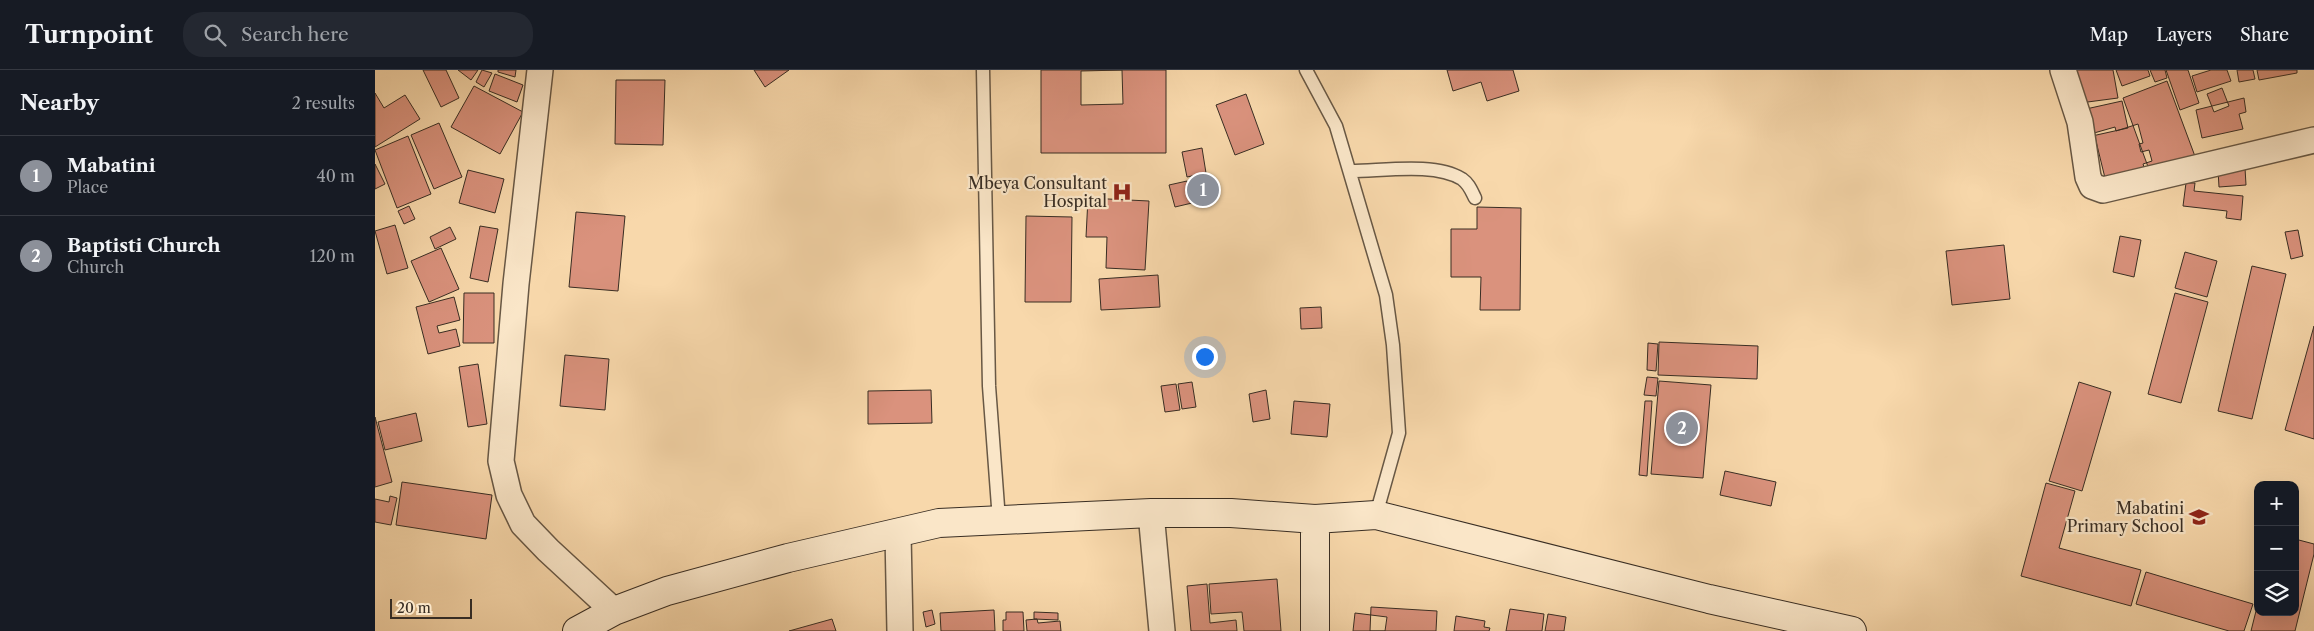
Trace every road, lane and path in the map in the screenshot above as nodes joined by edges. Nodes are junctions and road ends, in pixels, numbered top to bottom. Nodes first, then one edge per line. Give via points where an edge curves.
1 (540, 70) edge
2 (983, 70) edge
3 (1306, 70) edge
4 (2063, 70) edge
5 (2314, 140) edge
6 (1351, 172) junction
7 (1475, 198) dead end
8 (1151, 513) junction
9 (1376, 515) junction
10 (1315, 518) junction
11 (999, 520) junction
12 (899, 534) junction
13 (614, 611) junction
14 (577, 631) edge
15 (900, 631) edge
16 (1162, 631) edge
17 (1315, 631) edge
18 (1852, 631) edge

1 - 13 street via 515,293 501,460 509,495 523,524
2 - 11 lane via 989,386
3 - 6 lane via 1336,126
4 - 5 street via 2080,122 2088,177 2092,186 2103,190
6 - 7 lane via 1423,170 1447,173 1469,186
6 - 9 lane via 1386,295 1393,345 1399,433
8 - 10 main road
8 - 11 main road
8 - 16 street
9 - 10 main road
9 - 18 main road
10 - 17 main road
11 - 12 main road via 939,523
12 - 13 main road via 788,558 667,591
12 - 15 street
13 - 14 main road

